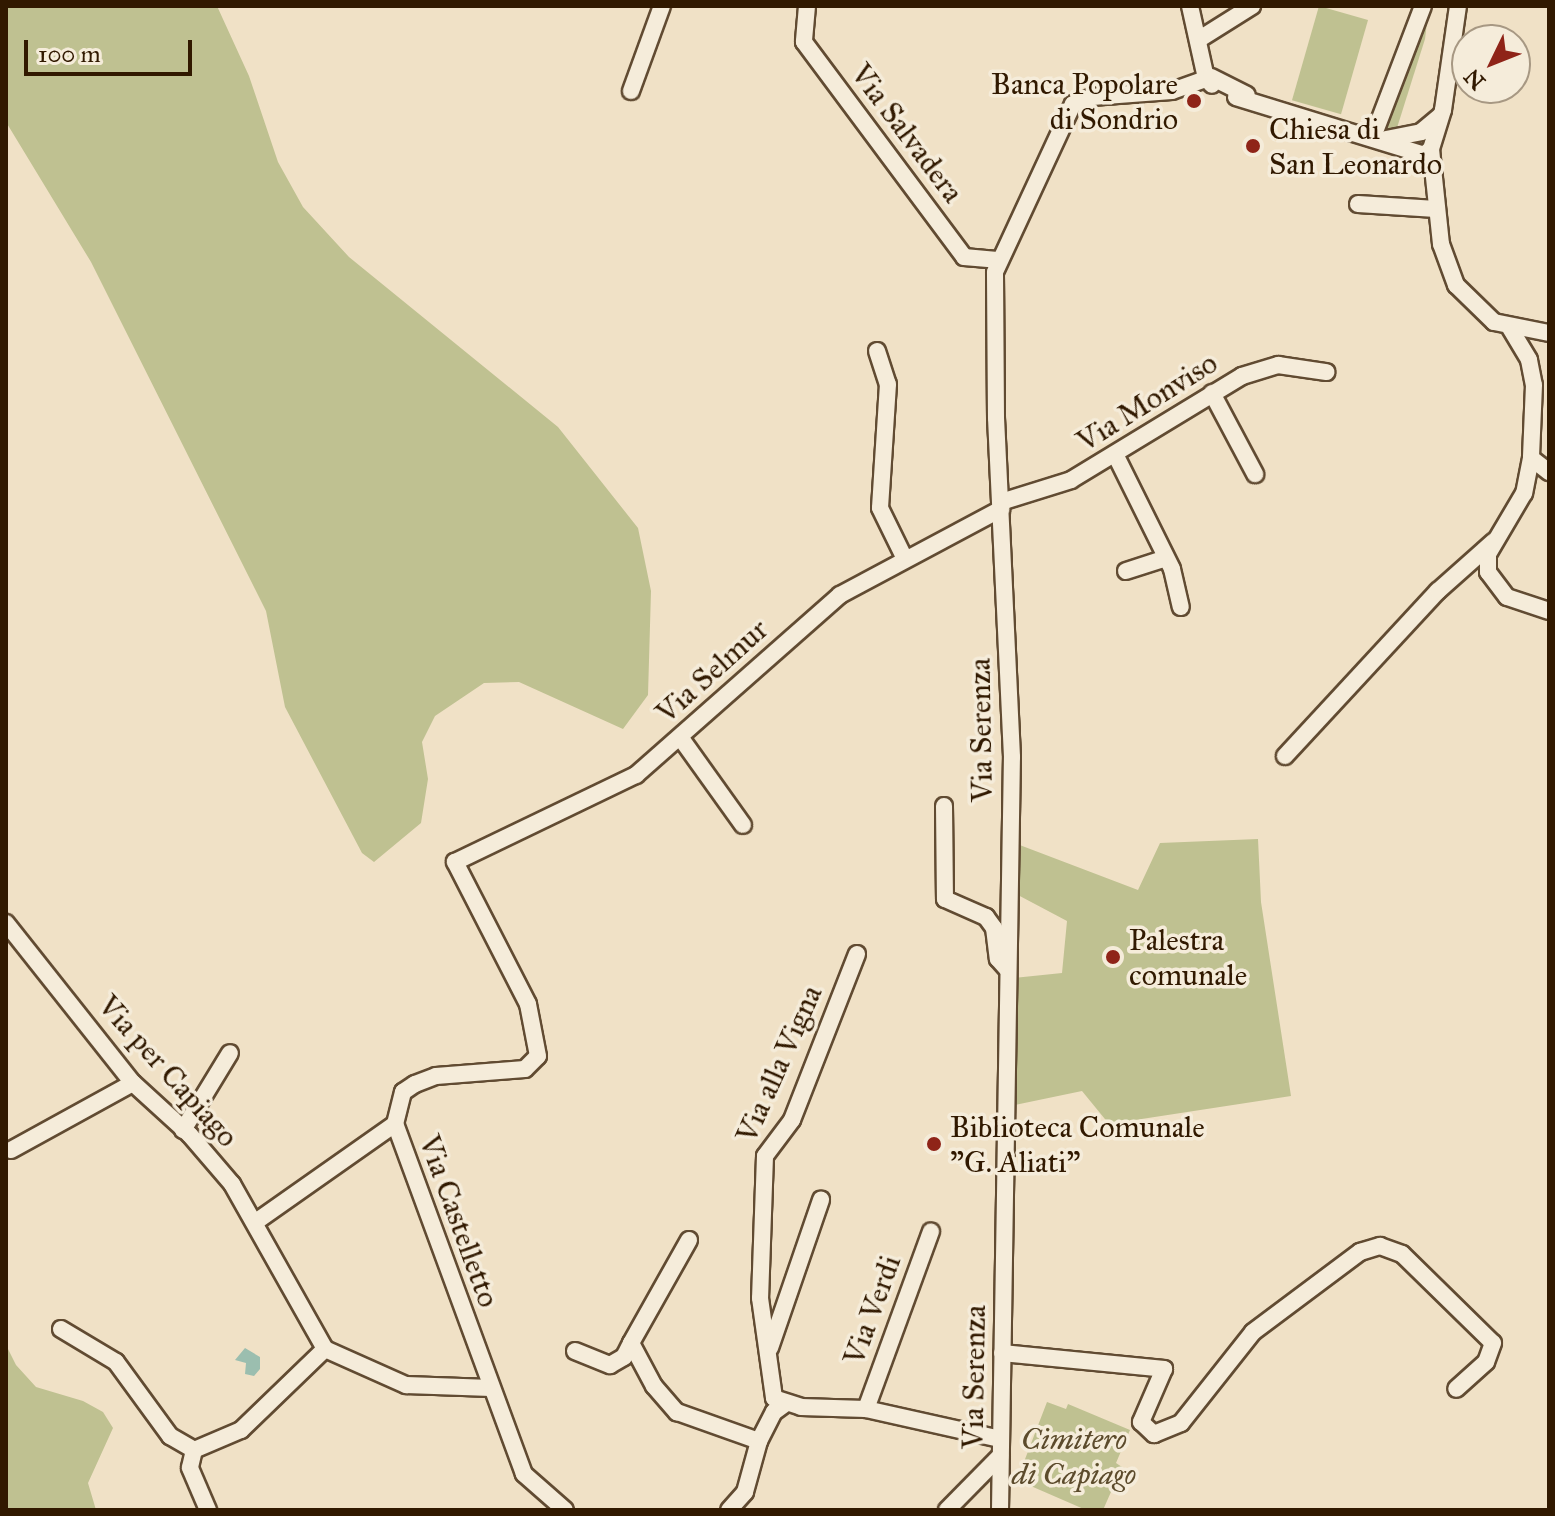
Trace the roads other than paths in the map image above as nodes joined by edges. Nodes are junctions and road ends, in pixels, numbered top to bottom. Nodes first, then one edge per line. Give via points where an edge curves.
1 (662, 6) edge
2 (807, 6) edge
3 (1191, 6) edge
4 (1252, 6) edge
5 (1423, 6) edge
6 (1458, 6) edge
7 (1201, 38) junction
8 (1206, 78) junction
9 (631, 91) dead end
10 (1247, 95) junction
11 (1263, 104) junction
12 (1378, 138) junction
13 (1420, 143) junction
14 (1358, 204) dead end
15 (1436, 209) junction
16 (1000, 260) junction
17 (1510, 328) junction
18 (1549, 333) edge
19 (877, 351) dead end
20 (1326, 372) dead end
21 (1212, 393) junction
22 (1116, 456) junction
23 (1531, 458) junction
24 (1549, 472) edge
25 (1255, 474) dead end
26 (1001, 506) junction
27 (1493, 542) junction
28 (1166, 558) junction
29 (905, 559) junction
30 (1126, 571) dead end
31 (1181, 607) dead end
32 (1549, 611) edge
33 (680, 737) junction
34 (1285, 756) dead end
35 (944, 806) dead end
36 (743, 825) dead end
37 (455, 862) joint
38 (6, 923) edge
39 (857, 954) dead end
40 (1009, 970) junction
41 (230, 1053) dead end
42 (133, 1083) junction
43 (395, 1124) junction
44 (183, 1130) junction
45 (11, 1150) dead end
46 (821, 1200) dead end
47 (257, 1221) junction
48 (931, 1231) dead end
49 (689, 1240) dead end
50 (61, 1329) dead end
51 (631, 1343) junction
52 (325, 1349) junction
53 (769, 1350) junction
54 (575, 1351) dead end
55 (1002, 1353) junction
56 (491, 1388) junction
57 (1456, 1389) dead end
58 (785, 1404) junction
59 (866, 1409) junction
60 (1000, 1439) junction
61 (759, 1441) junction
62 (194, 1450) junction
63 (1000, 1456) junction
64 (208, 1510) edge
65 (565, 1510) edge
66 (729, 1510) edge
67 (947, 1510) edge
68 (1000, 1510) edge

1 - 9 street
2 - 16 street, Via Salvadera via 804,42 964,257
3 - 7 street
4 - 7 street
5 - 12 street
6 - 13 street via 1442,115
7 - 8 street
7 - 10 street via 1214,68
8 - 10 street via 1217,78
8 - 11 street via 1225,93
8 - 16 street, Via Serenza via 1172,91 1092,97 1073,104
10 - 11 street
11 - 12 street
12 - 13 street
13 - 15 street
14 - 15 street
15 - 17 street via 1456,285 1481,313
16 - 26 street, Via Serenza via 992,309
17 - 18 street
17 - 23 street via 1529,360 1534,385
19 - 29 street via 888,384 880,508
20 - 21 street, Via Monviso via 1278,365
21 - 22 street, Via Monviso
21 - 25 street
22 - 26 street, Via Monviso via 1071,480
22 - 28 street
23 - 24 street
23 - 27 street via 1524,493
26 - 29 street, Via Selmur
26 - 40 street, Via Serenza via 1012,757
27 - 32 street via 1488,572 1496,586 1519,604
27 - 34 street via 1438,591
28 - 30 street
28 - 31 street
29 - 33 street, Via Selmur via 840,595
33 - 36 street
33 - 37 street, Via Selmur via 636,775
35 - 40 street via 945,899 986,917 994,928 998,959
37 - 43 street, Via Castelletto via 528,1004 538,1056 525,1069 436,1076 415,1084 403,1092
38 - 42 street, Via per Capiago
39 - 53 street, Via alla Vigna via 792,1120 765,1156 760,1298
40 - 55 street, Via Serenza
41 - 44 street
42 - 44 street, Via per Capiago
42 - 45 street
43 - 47 street
43 - 56 street, Via Castelletto
44 - 47 street, Via per Capiago
46 - 53 street
47 - 52 street, Via per Capiago
48 - 59 street, Via Verdi
49 - 51 street
50 - 62 street via 116,1362 170,1436
51 - 54 street via 624,1357 610,1365
51 - 61 street via 654,1386 677,1412
52 - 56 street via 406,1385
52 - 62 street via 241,1430
53 - 58 street, Via alla Vigna via 774,1398
55 - 57 street via 1164,1369 1141,1422 1154,1434 1181,1423 1253,1332 1360,1252 1380,1246 1402,1254 1493,1343 1486,1362
55 - 60 street, Via Serenza
56 - 65 street, Via Castelletto via 524,1474
58 - 59 street
58 - 61 street via 774,1412
59 - 60 street
60 - 63 street, Via Serenza
61 - 66 street via 745,1492
62 - 64 street via 190,1468
63 - 67 street
63 - 68 street, Via Serenza

